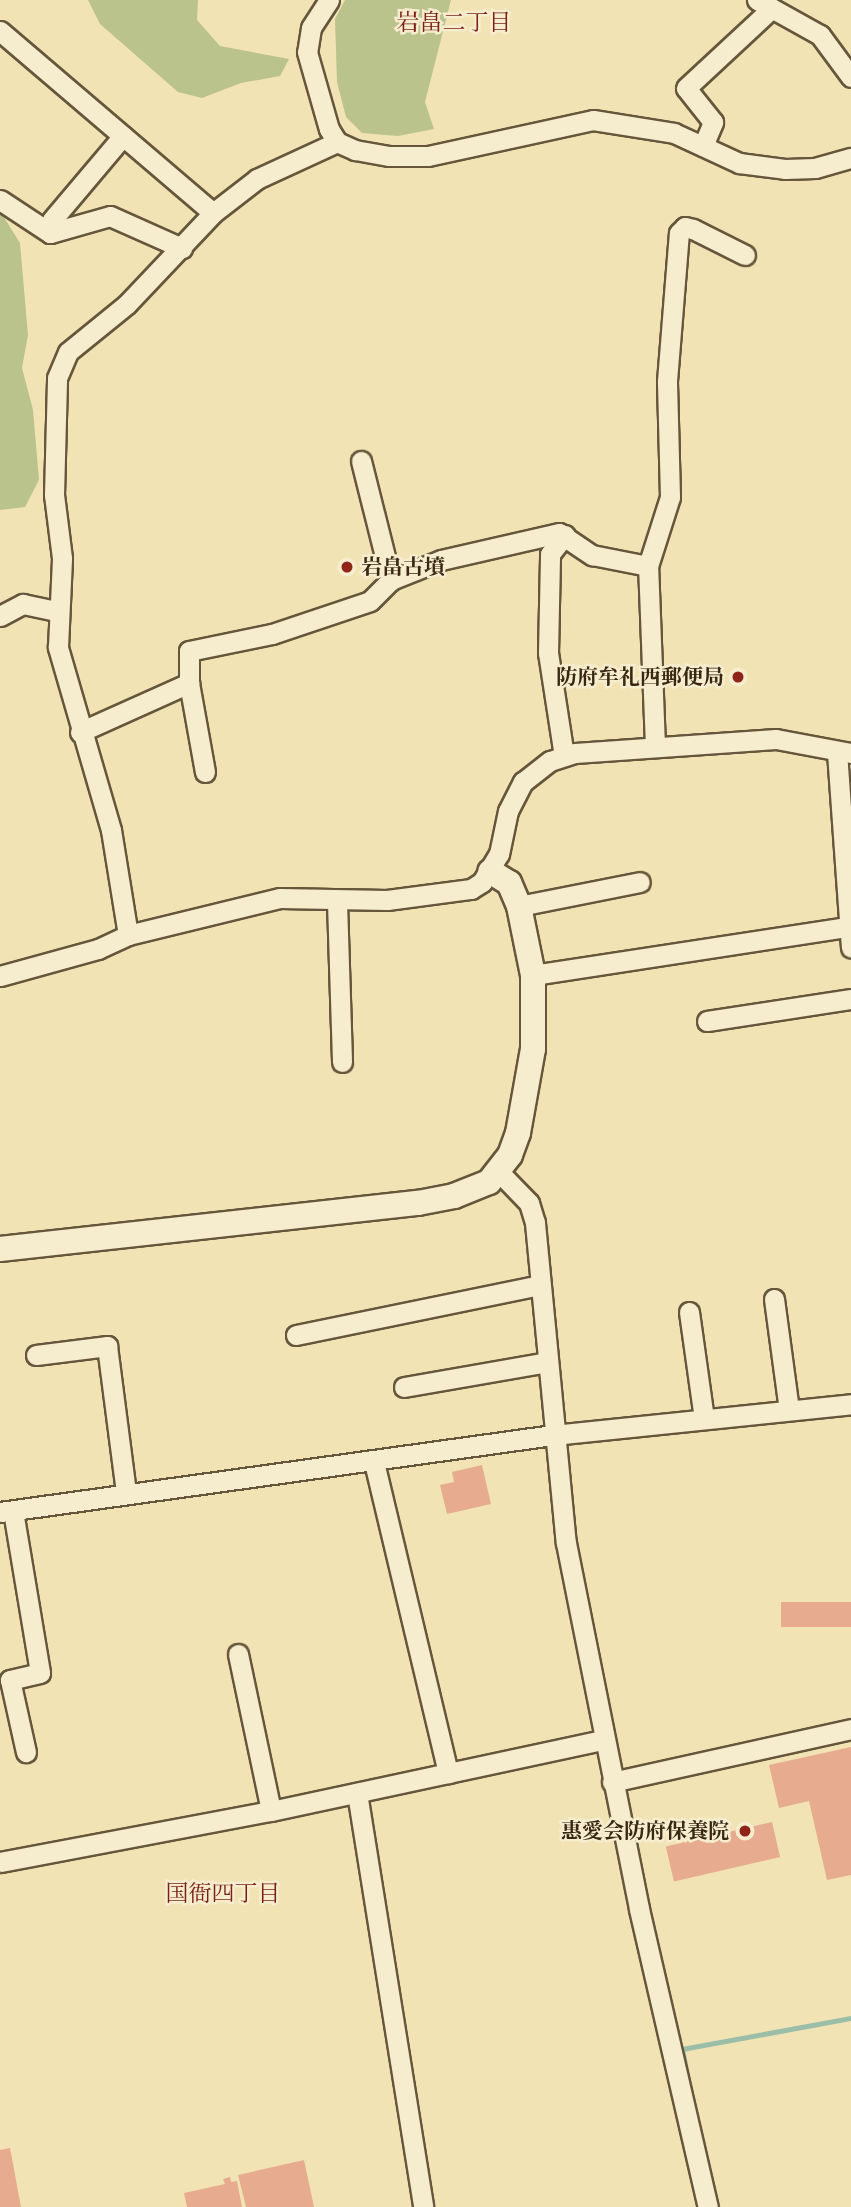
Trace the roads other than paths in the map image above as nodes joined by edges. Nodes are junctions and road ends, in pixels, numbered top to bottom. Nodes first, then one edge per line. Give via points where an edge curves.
1 (329, 0) edge
2 (765, 4) edge
3 (0, 31) edge
4 (851, 76) edge
5 (123, 136) junction
6 (337, 142) junction
7 (703, 146) junction
8 (851, 158) edge
9 (0, 200) edge
10 (212, 213) junction
11 (50, 233) junction
12 (182, 248) junction
13 (745, 255) dead end
14 (361, 461) dead end
15 (565, 535) junction
16 (648, 566) junction
17 (391, 580) junction
18 (57, 611) junction
19 (0, 616) edge
20 (188, 683) junction
21 (80, 732) junction
22 (656, 746) junction
23 (844, 752) edge
24 (564, 756) junction
25 (205, 772) dead end
26 (490, 871) junction
27 (640, 882) dead end
28 (337, 902) junction
29 (519, 906) junction
30 (128, 935) junction
31 (849, 938) edge
32 (533, 975) junction
33 (0, 976) edge
34 (851, 999) edge
35 (707, 1021) dead end
36 (342, 1062) dead end
37 (499, 1172) junction
38 (0, 1250) edge
39 (540, 1285) junction
40 (774, 1299) dead end
41 (689, 1312) dead end
42 (296, 1335) dead end
43 (36, 1355) dead end
44 (547, 1362) junction
45 (404, 1387) dead end
46 (851, 1404) edge
47 (789, 1410) junction
48 (704, 1419) junction
49 (553, 1435) junction
50 (374, 1462) junction
51 (126, 1492) junction
52 (7, 1511) edge
53 (237, 1654) dead end
54 (851, 1729) edge
55 (603, 1740) junction
56 (26, 1752) dead end
57 (448, 1773) junction
58 (612, 1782) junction
59 (357, 1793) junction
60 (271, 1811) junction
61 (0, 1862) edge
62 (423, 2207) edge
63 (708, 2207) edge

1 - 6 street via 311,28 307,52
2 - 4 street via 820,35
2 - 7 street via 687,88 713,121
3 - 5 street
5 - 10 street
5 - 11 street via 52,220
6 - 7 street via 389,156 428,156 593,120 630,123
6 - 10 street via 257,179
7 - 8 street via 739,163 785,169 815,168
9 - 11 street
10 - 12 street
11 - 12 street via 110,216
12 - 18 street via 127,304 68,352 57,379 54,495 62,558
13 - 16 street via 693,229 685,227 679,233 667,381 670,497
14 - 17 street
15 - 16 street via 592,555
15 - 17 street via 441,560
15 - 24 street via 550,554 548,653
16 - 22 street
17 - 20 street via 370,601 272,634 189,651
18 - 19 street via 23,604
18 - 21 street via 58,647
20 - 21 street
20 - 25 street
21 - 30 street via 111,830
22 - 23 street via 776,738
22 - 24 street
23 - 31 street
24 - 26 street via 536,769 514,795
26 - 28 street via 471,889
26 - 29 street via 509,883
27 - 29 street
28 - 30 street via 280,898
28 - 36 street
29 - 32 street
30 - 33 street via 98,949
31 - 32 street
32 - 37 street via 533,1049 517,1133
34 - 35 street
37 - 38 street via 473,1191 418,1203
37 - 39 street via 529,1203
39 - 42 street
39 - 44 street
40 - 47 street
41 - 48 street
43 - 51 street via 107,1346
44 - 45 street
44 - 49 street
46 - 47 street
47 - 48 street
48 - 49 street
49 - 50 street
49 - 55 street via 566,1544
50 - 51 street
50 - 57 street
51 - 52 street
52 - 56 street via 40,1673 10,1680
53 - 60 street
54 - 58 street
55 - 57 street
55 - 58 street
57 - 59 street
58 - 63 street
59 - 60 street
59 - 62 street
60 - 61 street

